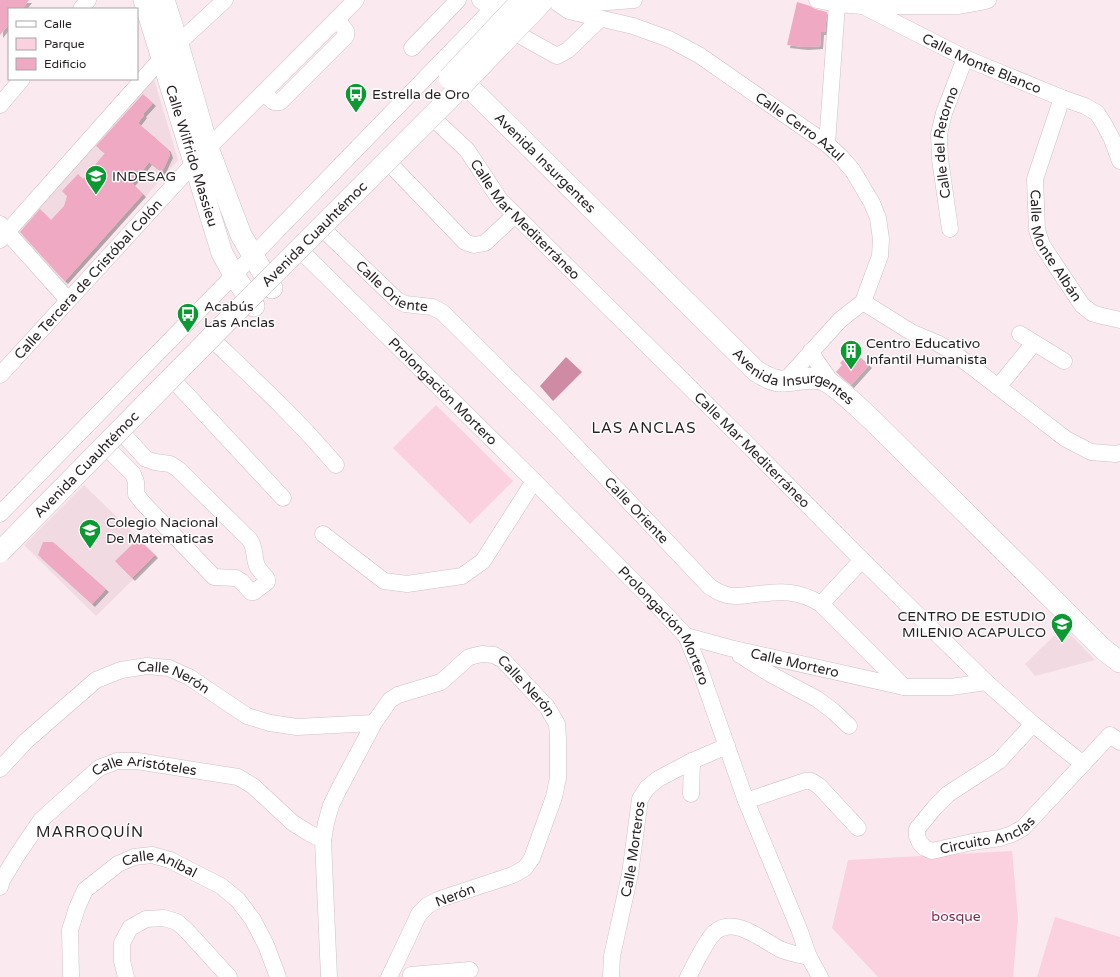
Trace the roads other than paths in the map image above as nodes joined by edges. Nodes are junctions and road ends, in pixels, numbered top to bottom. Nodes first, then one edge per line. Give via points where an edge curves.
1 (88, 0) edge
2 (144, 0) edge
3 (164, 0) edge
4 (225, 0) edge
5 (356, 0) edge
6 (458, 0) edge
7 (522, 0) edge
8 (544, 0) edge
9 (554, 0) edge
10 (573, 0) edge
11 (634, 0) edge
12 (817, 0) edge
13 (988, 0) edge
14 (491, 3) edge
15 (837, 4) junction
16 (863, 6) junction
17 (82, 8) edge
18 (600, 19) junction
19 (521, 36) junction
20 (178, 44) junction
21 (412, 48) dead end
22 (965, 58) junction
23 (161, 59) junction
24 (21, 80) edge
25 (470, 88) junction
26 (1062, 98) junction
27 (0, 105) edge
28 (437, 122) junction
29 (827, 144) junction
30 (208, 148) junction
31 (1120, 161) edge
32 (194, 164) junction
33 (393, 167) junction
34 (515, 215) junction
35 (950, 229) dead end
36 (2, 232) edge
37 (327, 233) junction
38 (305, 255) junction
39 (252, 256) junction
40 (234, 275) junction
41 (272, 288) junction
42 (68, 300) junction
43 (863, 302) junction
44 (254, 306) junction
45 (1120, 320) edge
46 (1020, 334) dead end
47 (216, 343) junction
48 (1034, 343) junction
49 (811, 351) junction
50 (1064, 361) dead end
51 (0, 375) edge
52 (784, 382) junction
53 (176, 383) junction
54 (834, 386) junction
55 (998, 387) junction
56 (124, 435) junction
57 (110, 450) junction
58 (1120, 453) edge
59 (336, 465) dead end
60 (534, 481) junction
61 (283, 498) dead end
62 (0, 514) edge
63 (323, 534) dead end
64 (0, 535) edge
65 (0, 552) edge
66 (862, 560) junction
67 (0, 564) edge
68 (821, 604) junction
69 (686, 636) junction
70 (730, 648) junction
71 (1120, 662) edge
72 (986, 682) junction
73 (904, 687) junction
74 (374, 723) junction
75 (1033, 724) junction
76 (849, 726) dead end
77 (1115, 739) edge
78 (727, 746) junction
79 (692, 761) junction
80 (1083, 764) junction
81 (0, 769) edge
82 (691, 794) dead end
83 (746, 801) junction
84 (858, 828) dead end
85 (323, 840) junction
86 (513, 875) joint
87 (0, 886) edge
88 (402, 950) junction
89 (809, 957) junction
90 (470, 970) dead end
91 (411, 976) edge
92 (71, 977) edge
93 (126, 977) edge
94 (229, 977) edge
95 (278, 977) edge
96 (329, 977) edge
97 (389, 977) edge
98 (612, 977) edge
99 (688, 977) edge
100 (820, 977) edge

1 - 17 street
2 - 23 main road, Calle Wilfrido Massieu
3 - 20 main road, Calle Wilfrido Massieu
4 - 20 street
5 - 30 street, Calle Tercera de Cristóbal Colón
6 - 21 street
7 - 64 main road, Avenida Cuauhtémoc, bridge via 430,98
8 - 65 main road, Avenida Cuauhtémoc, bridge
9 - 10 street
9 - 18 street, Calle Cerro Azul via 569,11
9 - 19 street
10 - 11 street via 594,3
12 - 15 street, Calle Monte Blanco
13 - 16 street via 959,6
14 - 39 street
15 - 16 street, Calle Monte Blanco
15 - 29 street
16 - 22 street, Calle Monte Blanco
18 - 19 street via 568,50 557,56
18 - 29 street, Calle Cerro Azul via 633,26 670,39 700,55
19 - 25 street
20 - 23 street
20 - 30 main road, Calle Wilfrido Massieu
22 - 26 street, Calle Monte Blanco
22 - 35 street, Calle del Retorno via 944,113 939,134
23 - 32 main road, Calle Wilfrido Massieu
23 - 36 street
24 - 27 street
25 - 28 street
25 - 52 main road, Avenida Insurgentes via 756,371 773,380
26 - 31 street, Calle Monte Blanco via 1097,113 1112,139
26 - 45 street, Calle Monte Albán via 1035,179 1037,230 1042,245 1082,305 1092,313
28 - 33 street
28 - 34 street, Calle Mar Mediterráneo via 467,150 500,200
29 - 43 street, Calle Cerro Azul via 853,171 878,218 880,256
30 - 32 street, Calle Tercera de Cristóbal Colón
30 - 39 main road, Calle Wilfrido Massieu via 241,235
32 - 40 main road, Calle Wilfrido Massieu via 222,253
32 - 42 street, Calle Tercera de Cristóbal Colón
33 - 34 street via 465,242 474,245 485,243
33 - 37 street
34 - 66 street, Calle Mar Mediterráneo
36 - 42 street
37 - 38 street
37 - 68 street, Calle Oriente via 397,300 442,312 552,421 710,587 724,595 785,592 800,594
38 - 41 street
38 - 60 street, Prolongación Mortero
39 - 40 street
39 - 41 main road, Calle Wilfrido Massieu
40 - 44 main road, Calle Wilfrido Massieu
40 - 62 street
41 - 44 street
42 - 51 street, Calle Tercera de Cristóbal Colón
43 - 49 street via 840,320
43 - 55 street via 911,332 950,350
44 - 47 street
46 - 48 street
47 - 53 street
47 - 59 street via 300,424
48 - 50 street
48 - 55 street
49 - 52 street
49 - 54 street
52 - 54 main road, Avenida Insurgentes via 811,378 823,379
53 - 56 street
53 - 61 street
54 - 71 main road, Avenida Insurgentes via 872,419 1104,650
55 - 58 street via 1066,439 1091,452
56 - 57 street
56 - 57 street via 146,459 178,468 250,540 254,546 257,567 267,582 251,592 236,578 214,577 143,503 136,494 133,474
57 - 67 street
60 - 63 street via 483,561 462,576 407,584 384,581
60 - 69 street, Prolongación Mortero
66 - 68 street
66 - 72 street, Calle Mar Mediterráneo
68 - 73 street, Calle Oriente
69 - 70 street, Calle Mortero
69 - 78 street, Prolongación Mortero
70 - 73 street, Calle Mortero
70 - 76 street via 816,699
72 - 73 street via 951,687
72 - 75 street, Calle Mar Mediterráneo
74 - 81 street, Calle Nerón via 297,727 270,724 247,716 189,677 169,668 147,666 121,670 96,680 26,741
74 - 85 street, Calle Nerón via 332,805
74 - 86 street, Calle Nerón via 390,700 398,695 441,682 469,657 482,654 494,655 503,660 547,707 556,724 558,738 556,791 532,858 524,868
75 - 80 street, Calle Mar Mediterráneo
75 - 80 street, Circuito Anclas via 999,761 948,794 935,807 918,829 917,836 925,848 932,851 1012,834 1023,828
77 - 80 street, Circuito Anclas
78 - 79 street, Calle Morteros
78 - 83 street, Prolongación Mortero
79 - 82 street
79 - 98 street, Calle Morteros via 658,779 647,788 640,799 630,874 612,956
83 - 84 street via 811,781 819,786
83 - 89 street, Prolongación Mortero
85 - 87 street, Calle Aristóteles via 293,823 253,786 238,777 137,761 117,761 99,768 41,820
85 - 96 street, Calle Nerón
86 - 88 street, Nerón via 428,905 419,914
88 - 91 street
88 - 97 street, Nerón
89 - 99 street via 783,950 737,927 726,928 716,932 708,941
89 - 100 street, Prolongación Mortero
90 - 91 street
92 - 95 street, Calle Aníbal via 70,930 85,890 118,864 134,857 152,855 170,860 221,886 238,900 253,920 266,945
93 - 94 street via 122,961 122,943 130,928 146,919 164,918 177,922 188,930

